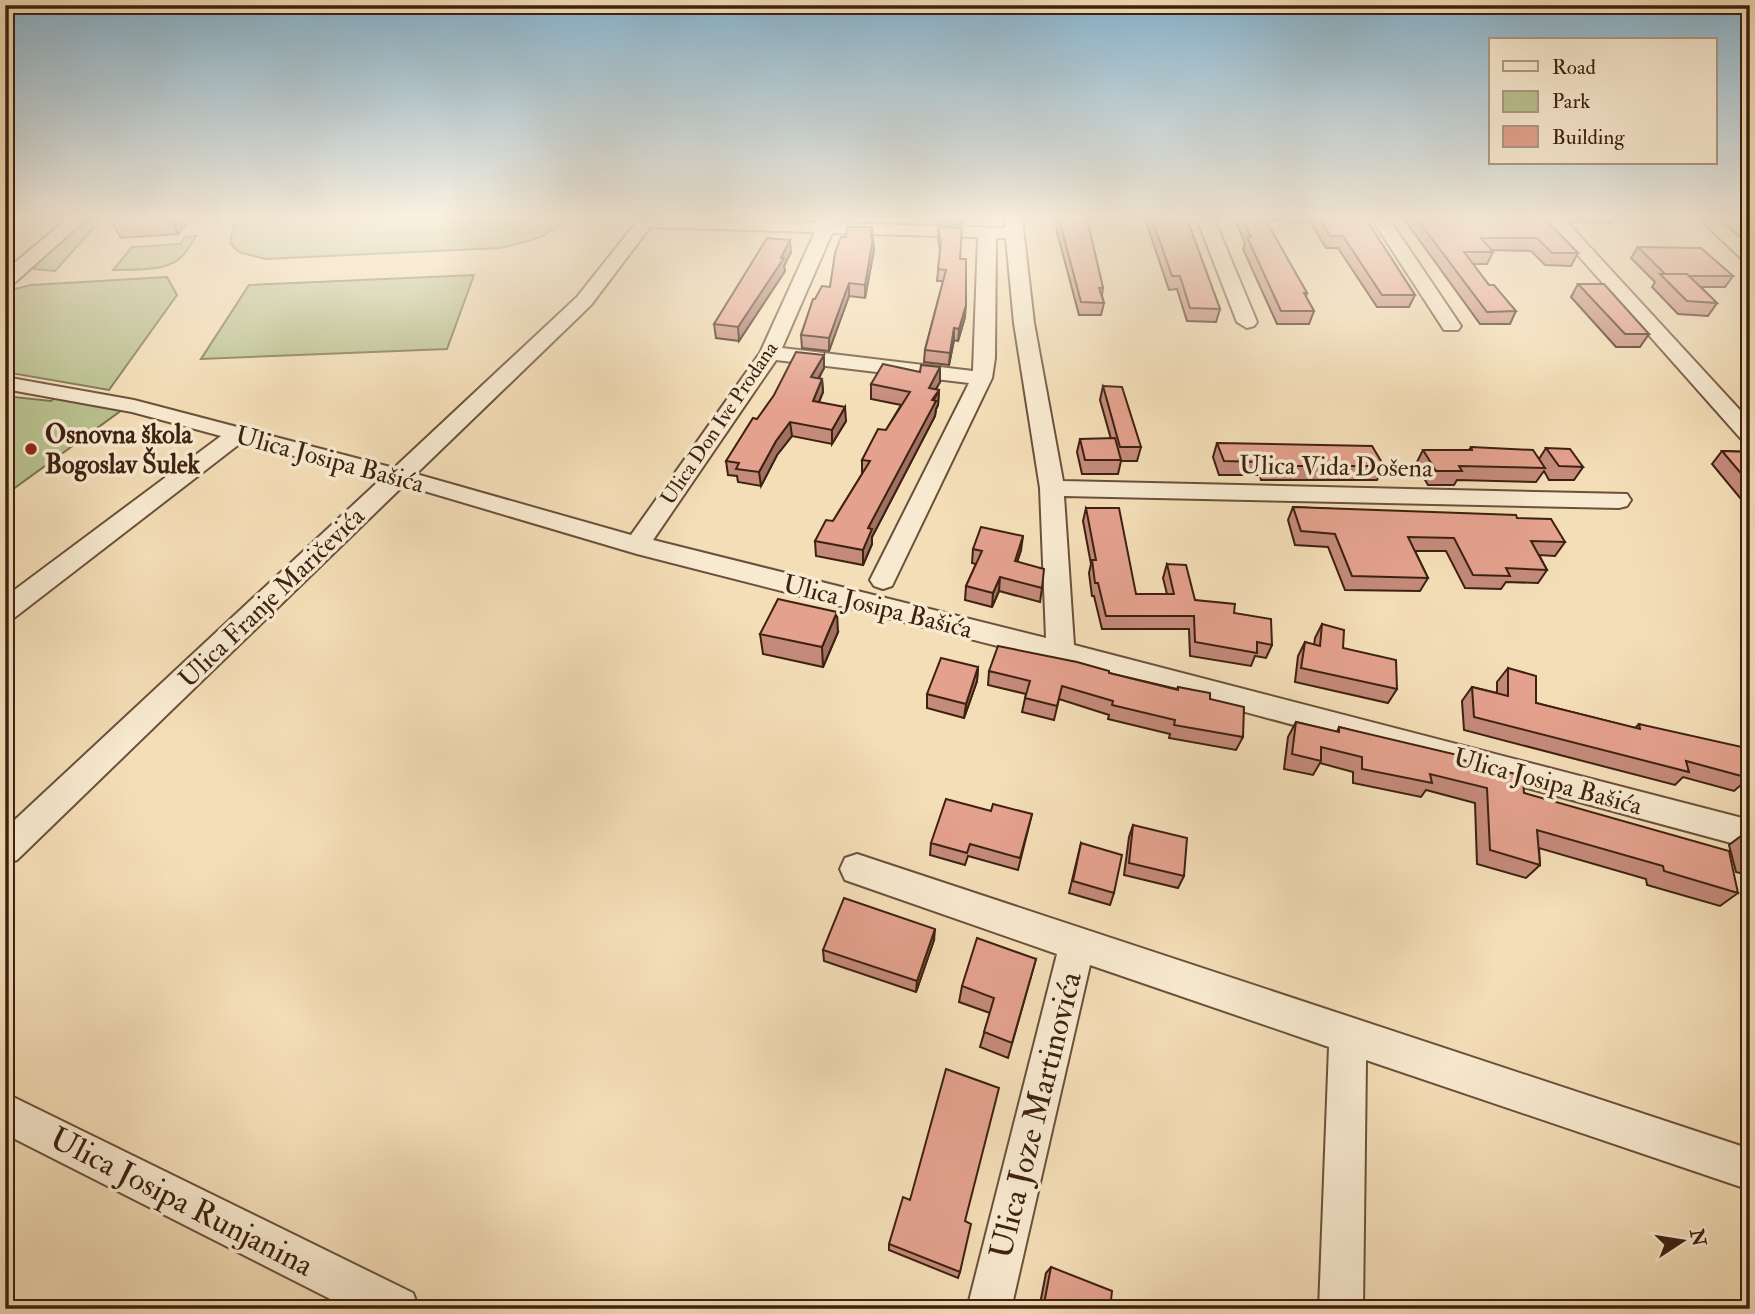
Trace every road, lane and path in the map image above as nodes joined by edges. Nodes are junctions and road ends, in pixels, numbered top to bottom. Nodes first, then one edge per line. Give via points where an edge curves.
1 (601, 280) edge
2 (801, 280) edge
3 (986, 280) edge
4 (1020, 280) edge
5 (1230, 280) edge
6 (1421, 280) edge
7 (1610, 280) edge
8 (1247, 323) dead end
9 (1451, 326) dead end
10 (770, 353) junction
11 (982, 378) junction
12 (5, 383) edge
13 (236, 435) junction
14 (1750, 435) edge
15 (398, 476) junction
16 (1052, 488) junction
17 (1619, 500) dead end
18 (637, 545) junction
19 (883, 580) dead end
20 (5, 611) edge
21 (1060, 652) junction
22 (1750, 834) edge
23 (5, 850) edge
24 (857, 869) dead end
25 (1077, 944) junction
26 (1348, 1035) junction
27 (5, 1113) edge
28 (1750, 1170) edge
29 (397, 1309) edge
30 (989, 1309) edge
31 (1341, 1309) edge

1 - 15 street, Ulica Franje Maričevića
2 - 10 street, Ulica Don Ive Prodana
3 - 11 street
4 - 16 street
5 - 8 street
6 - 9 street
7 - 14 street
10 - 11 street
10 - 18 street, Ulica Don Ive Prodana
11 - 19 street
12 - 13 street, Ulica Josipa Bašića via 134,406
13 - 15 street, Ulica Josipa Bašića
13 - 20 street
15 - 18 street, Ulica Josipa Bašića
15 - 23 street, Ulica Franje Maričevića
16 - 17 street, Ulica Vida Došena
16 - 21 street
18 - 21 street, Ulica Josipa Bašića
21 - 22 street, Ulica Josipa Bašića
24 - 25 street, Ulica Joze Martinovića
25 - 26 street
25 - 30 street, Ulica Joze Martinovića
26 - 28 street
26 - 31 street
27 - 29 street, Ulica Josipa Runjanina

